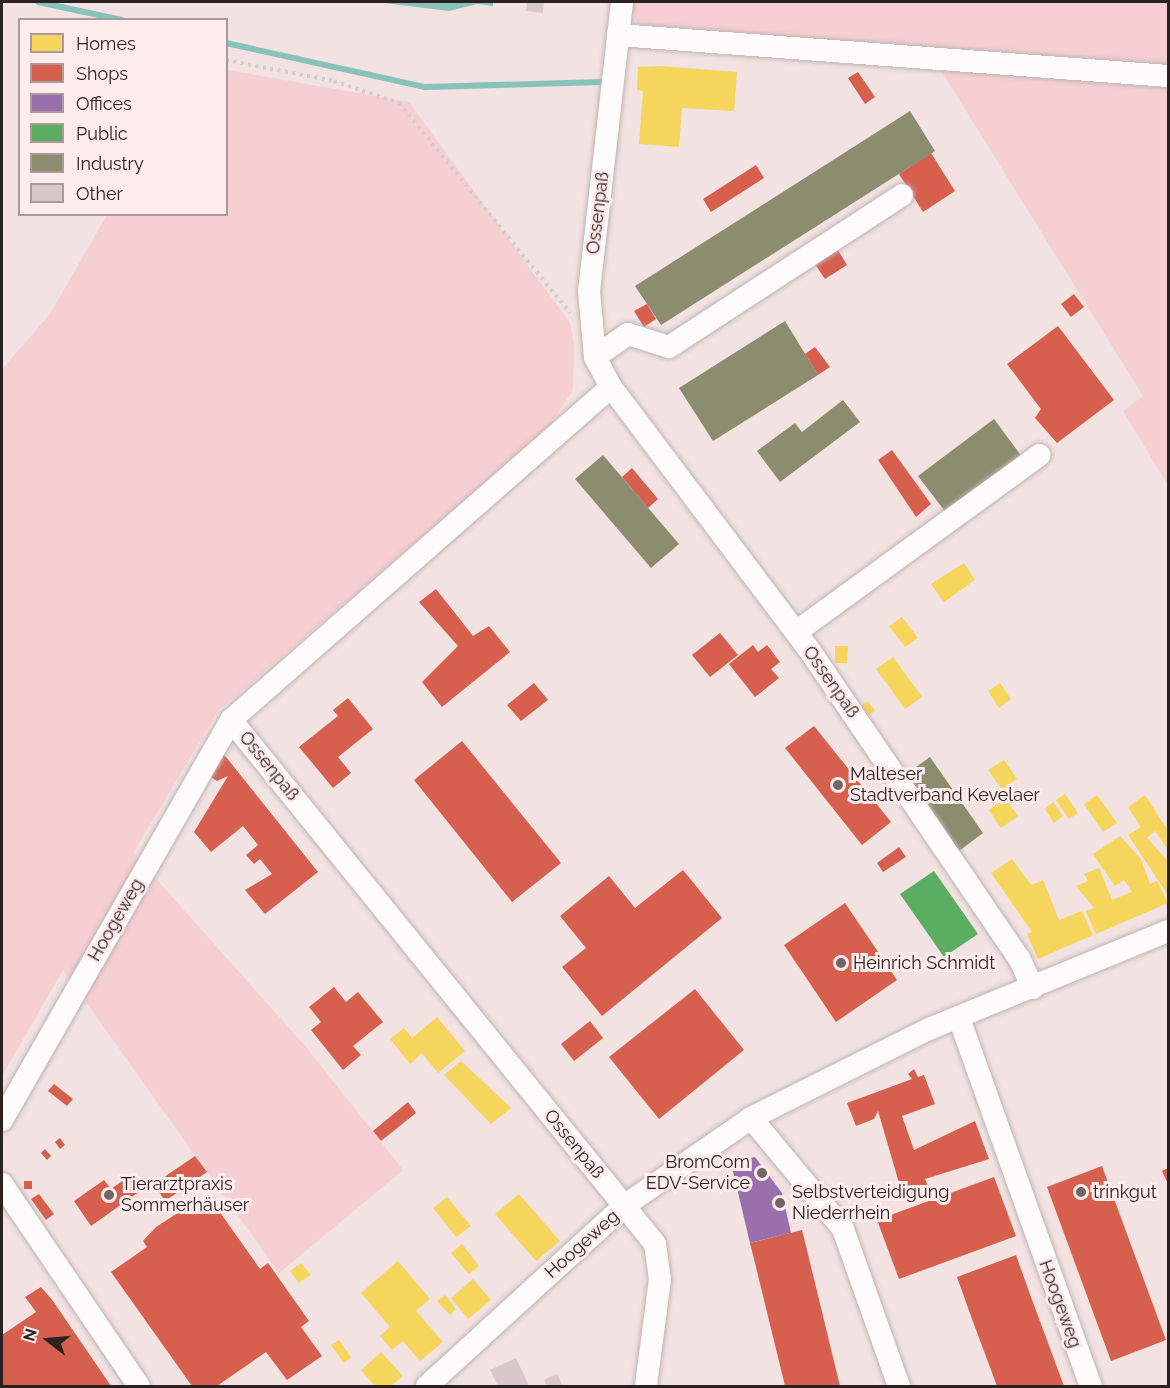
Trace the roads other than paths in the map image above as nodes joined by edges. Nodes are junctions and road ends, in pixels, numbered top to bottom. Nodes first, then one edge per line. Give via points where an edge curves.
1 (622, 2) edge
2 (618, 35) junction
3 (1168, 76) edge
4 (902, 195) dead end
5 (595, 357) junction
6 (611, 387) junction
7 (1040, 455) dead end
8 (796, 633) junction
9 (231, 720) junction
10 (1168, 931) edge
11 (1033, 988) junction
12 (959, 1018) junction
13 (751, 1118) junction
14 (2, 1120) edge
15 (2, 1184) edge
16 (624, 1206) junction
17 (140, 1386) edge
18 (427, 1386) edge
19 (646, 1386) edge
20 (899, 1386) edge
21 (1091, 1386) edge

1 - 2 street, Ossenpaß
2 - 3 street
2 - 5 street, Ossenpaß via 589,291
4 - 5 street via 669,347 628,334
5 - 6 street, Ossenpaß
6 - 8 street, Ossenpaß
6 - 9 street, Ossenpaß
7 - 8 street
8 - 11 street, Ossenpaß via 1019,958
9 - 14 street, Hoogeweg
9 - 16 street, Ossenpaß
10 - 11 street, Hoogeweg
11 - 12 street, Hoogeweg
12 - 13 street, Hoogeweg
12 - 21 street, Hoogeweg
13 - 16 street, Hoogeweg
13 - 20 street via 843,1229
15 - 17 street
16 - 18 street, Hoogeweg
16 - 19 street, Ossenpaß via 651,1238 660,1260

